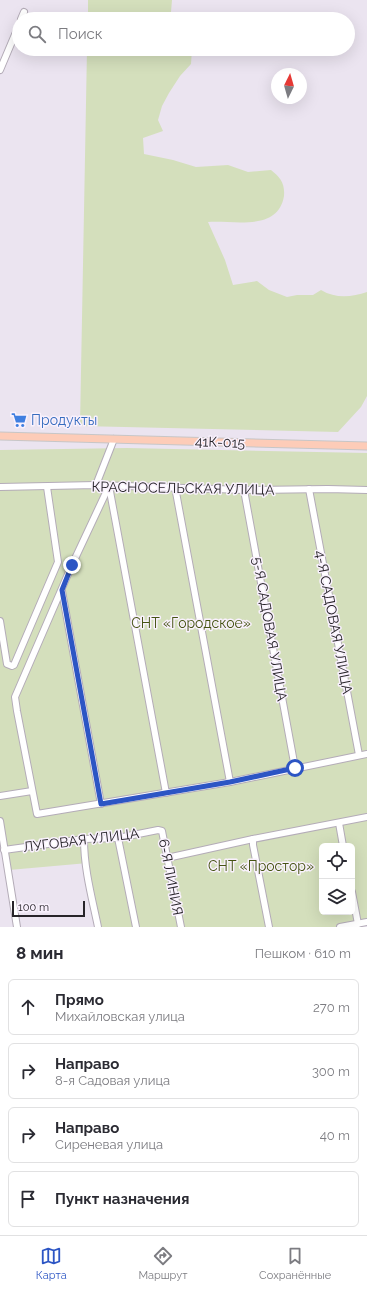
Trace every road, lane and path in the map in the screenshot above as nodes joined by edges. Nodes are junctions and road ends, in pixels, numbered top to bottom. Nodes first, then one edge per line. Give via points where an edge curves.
1 (12, 42) edge
2 (0, 70) edge
3 (0, 436) edge
4 (114, 439) junction
5 (367, 446) edge
6 (96, 486) junction
7 (109, 486) junction
8 (47, 487) junction
9 (176, 487) junction
10 (0, 488) edge
11 (310, 489) junction
12 (244, 490) junction
13 (367, 490) edge
14 (62, 590) junction
15 (0, 621) edge
16 (367, 754) edge
17 (359, 755) junction
18 (295, 768) junction
19 (230, 782) junction
20 (32, 791) junction
21 (166, 793) junction
22 (0, 796) edge
23 (101, 804) junction
24 (367, 817) edge
25 (0, 821) edge
26 (339, 823) junction
27 (158, 830) joint
28 (118, 838) junction
29 (84, 839) junction
30 (253, 839) junction
31 (342, 843) edge
32 (4, 850) junction
33 (167, 858) junction
34 (355, 908) edge
35 (367, 922) edge
36 (358, 924) junction
37 (17, 927) edge
38 (98, 927) edge
39 (136, 927) edge
40 (181, 927) edge
41 (269, 927) edge
42 (340, 927) edge

1 - 2 street
3 - 4 main road, 41К-015
4 - 5 main road, 41К-015
4 - 6 street
6 - 7 street, КРАСНОСЕЛЬСКАЯ УЛИЦА
6 - 8 street, КРАСНОСЕЛЬСКАЯ УЛИЦА
7 - 9 street, КРАСНОСЕЛЬСКАЯ УЛИЦА
7 - 14 street
7 - 21 street
8 - 10 street, КРАСНОСЕЛЬСКАЯ УЛИЦА
8 - 15 street via 58,562 14,665 7,664
9 - 12 street, КРАСНОСЕЛЬСКАЯ УЛИЦА
9 - 19 street
11 - 12 street, КРАСНОСЕЛЬСКАЯ УЛИЦА
11 - 13 street, КРАСНОСЕЛЬСКАЯ УЛИЦА
11 - 17 street, 4-Я САДОВАЯ УЛИЦА
12 - 18 street, 5-Я САДОВАЯ УЛИЦА
14 - 20 street via 15,697
14 - 23 street
16 - 17 street
17 - 18 street
18 - 19 street
19 - 21 street
20 - 22 street
20 - 23 street via 37,814
21 - 23 street
24 - 26 street
25 - 32 street
26 - 30 street
26 - 31 street
27 - 28 street, ЛУГОВАЯ УЛИЦА
27 - 33 street, 6-Я ЛИНИЯ via 162,831
28 - 29 street, ЛУГОВАЯ УЛИЦА
28 - 39 street
29 - 32 street, ЛУГОВАЯ УЛИЦА
29 - 38 street via 88,882
30 - 33 street
30 - 41 street
32 - 37 street
33 - 40 street, 6-Я ЛИНИЯ
34 - 36 street
35 - 36 street
36 - 42 street

